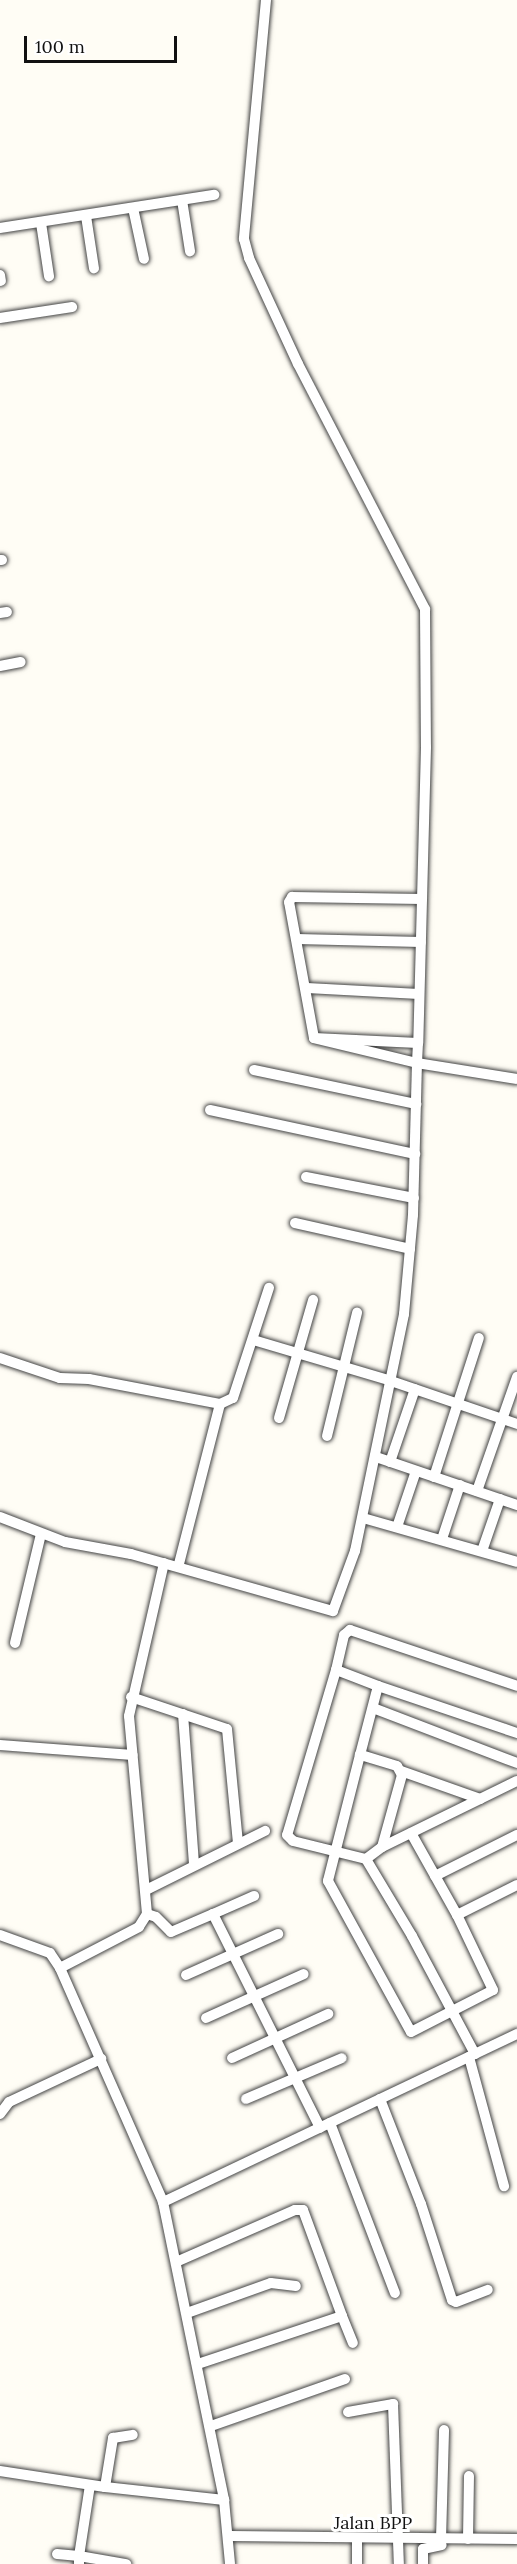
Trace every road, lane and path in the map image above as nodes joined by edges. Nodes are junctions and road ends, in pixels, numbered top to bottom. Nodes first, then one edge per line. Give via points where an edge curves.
1 (266, 0) edge
2 (214, 195) dead end
3 (182, 200) junction
4 (133, 208) junction
5 (86, 216) junction
6 (41, 223) junction
7 (0, 228) edge
8 (190, 251) dead end
9 (144, 259) dead end
10 (94, 268) dead end
11 (0, 275) edge
12 (49, 276) dead end
13 (1, 281) edge
14 (72, 307) dead end
15 (0, 318) edge
16 (21, 662) dead end
17 (0, 666) edge
18 (422, 899) junction
19 (297, 939) junction
20 (421, 942) junction
21 (307, 988) junction
22 (419, 994) junction
23 (314, 1038) junction
24 (418, 1043) junction
25 (417, 1063) junction
26 (254, 1070) dead end
27 (517, 1079) edge
28 (416, 1104) junction
29 (210, 1110) dead end
30 (415, 1154) junction
31 (306, 1177) dead end
32 (414, 1198) junction
33 (295, 1223) dead end
34 (410, 1249) junction
35 (269, 1288) dead end
36 (313, 1300) dead end
37 (357, 1313) dead end
38 (479, 1338) dead end
39 (253, 1340) junction
40 (298, 1355) junction
41 (0, 1358) edge
42 (345, 1370) junction
43 (517, 1377) edge
44 (391, 1381) junction
45 (415, 1389) junction
46 (457, 1403) junction
47 (220, 1404) junction
48 (279, 1418) dead end
49 (503, 1419) junction
50 (517, 1424) edge
51 (327, 1436) dead end
52 (376, 1457) junction
53 (390, 1462) junction
54 (416, 1471) junction
55 (434, 1477) junction
56 (460, 1485) junction
57 (477, 1491) junction
58 (500, 1499) junction
59 (517, 1505) edge
60 (0, 1517) edge
61 (363, 1518) junction
62 (397, 1527) junction
63 (40, 1534) junction
64 (442, 1539) junction
65 (482, 1551) junction
66 (517, 1562) edge
67 (164, 1563) junction
68 (178, 1567) junction
69 (15, 1643) dead end
70 (336, 1670) junction
71 (378, 1686) junction
72 (517, 1686) edge
73 (131, 1696) junction
74 (373, 1708) junction
75 (183, 1714) junction
76 (517, 1733) edge
77 (0, 1745) edge
78 (133, 1755) junction
79 (360, 1755) junction
80 (517, 1763) edge
81 (401, 1771) junction
82 (517, 1781) edge
83 (480, 1799) junction
84 (265, 1831) dead end
85 (411, 1833) junction
86 (517, 1835) edge
87 (238, 1843) junction
88 (382, 1847) junction
89 (336, 1851) junction
90 (366, 1859) junction
91 (194, 1865) junction
92 (435, 1876) junction
93 (517, 1885) edge
94 (146, 1890) junction
95 (254, 1896) dead end
96 (147, 1914) junction
97 (213, 1914) junction
98 (457, 1915) junction
99 (278, 1934) dead end
100 (0, 1935) edge
101 (233, 1953) junction
102 (60, 1968) junction
103 (304, 1974) dead end
104 (186, 1975) dead end
105 (254, 1996) junction
106 (452, 2012) junction
107 (328, 2014) dead end
108 (206, 2018) dead end
109 (517, 2034) edge
110 (275, 2038) junction
111 (472, 2056) junction
112 (232, 2058) dead end
113 (342, 2058) dead end
114 (101, 2059) junction
115 (296, 2079) junction
116 (246, 2099) dead end
117 (380, 2099) junction
118 (0, 2114) edge
119 (325, 2125) junction
120 (504, 2186) dead end
121 (163, 2202) junction
122 (176, 2262) junction
123 (296, 2286) dead end
124 (488, 2290) dead end
125 (395, 2293) dead end
126 (187, 2313) junction
127 (342, 2316) junction
128 (353, 2343) dead end
129 (198, 2364) junction
130 (345, 2379) dead end
131 (348, 2412) dead end
132 (211, 2426) junction
133 (444, 2430) dead end
134 (133, 2435) dead end
135 (0, 2471) edge
136 (469, 2476) dead end
137 (90, 2485) junction
138 (105, 2487) junction
139 (224, 2500) junction
140 (230, 2536) junction
141 (398, 2539) junction
142 (441, 2539) junction
143 (463, 2539) junction
144 (517, 2539) edge
145 (357, 2540) junction
146 (57, 2554) dead end
147 (79, 2560) edge
148 (126, 2564) edge
149 (230, 2564) edge
150 (357, 2564) edge
151 (399, 2564) edge
152 (423, 2564) edge

1 - 18 street via 244,239 298,364 425,609
2 - 3 street
3 - 4 street
3 - 8 street
4 - 5 street
4 - 9 street
5 - 6 street
5 - 10 street
6 - 7 street
6 - 12 street
11 - 13 street
14 - 15 street
16 - 17 street
18 - 19 street via 298,895 289,902
18 - 20 street
19 - 20 street
19 - 21 street
20 - 22 street
21 - 22 street
21 - 23 street
22 - 24 street
23 - 24 street
23 - 25 street
24 - 25 street
25 - 27 street
25 - 28 street
26 - 28 street
28 - 30 street
29 - 30 street
30 - 32 street
31 - 32 street
32 - 34 street
33 - 34 street
34 - 44 street via 404,1314
35 - 39 street
36 - 40 street
37 - 42 street
38 - 46 street
39 - 40 street
39 - 47 street via 233,1398
40 - 42 street
40 - 48 street
41 - 47 street via 60,1378 88,1378
42 - 44 street
42 - 51 street
43 - 49 street
44 - 45 street
44 - 52 street
45 - 46 street
45 - 53 street
46 - 49 street
46 - 55 street
47 - 68 street
49 - 50 street
49 - 57 street
52 - 53 street
52 - 61 street
53 - 54 street
54 - 55 street
54 - 62 street
55 - 56 street
56 - 57 street
56 - 64 street
57 - 58 street
58 - 59 street
58 - 65 street
60 - 63 street
61 - 62 street
61 - 68 street via 333,1611
62 - 64 street
63 - 67 street
63 - 69 street
64 - 65 street
65 - 66 street
67 - 68 street
67 - 73 street
70 - 71 street
70 - 72 street via 344,1635 350,1629
70 - 89 street via 287,1829 293,1841
71 - 74 street
71 - 76 street
73 - 75 street
73 - 78 street
74 - 79 street
74 - 80 street
75 - 87 street via 224,1727 229,1734
75 - 91 street
77 - 78 street
78 - 94 street
79 - 81 street
79 - 89 street
81 - 83 street
81 - 88 street via 402,1780
82 - 83 street
83 - 85 street
84 - 87 street
85 - 88 street
85 - 92 street
86 - 92 street
87 - 91 street
88 - 90 street
89 - 90 street
89 - 106 street via 329,1885 409,2030 416,2032
90 - 106 street
91 - 94 street
92 - 98 street
93 - 98 street
94 - 96 street
95 - 97 street
96 - 97 street via 171,1932
96 - 102 street via 139,1927
97 - 101 street
98 - 106 street via 493,1988
99 - 101 street
100 - 102 street via 50,1953
101 - 104 street
101 - 105 street
102 - 114 street
103 - 105 street
105 - 108 street
105 - 110 street
106 - 111 street
107 - 110 street
109 - 111 street
110 - 112 street
110 - 115 street
111 - 117 street
111 - 120 street
113 - 115 street
114 - 118 street via 9,2102
114 - 121 street
115 - 116 street
115 - 119 street
117 - 119 street
117 - 124 street via 421,2204 452,2301
119 - 121 street
119 - 125 street
121 - 122 street
122 - 126 street
122 - 127 street via 295,2210 303,2210
123 - 126 street via 276,2282
126 - 129 street
127 - 128 street
127 - 129 street
129 - 132 street
130 - 132 street
131 - 141 street via 393,2404
132 - 139 street
133 - 142 street
134 - 138 street via 112,2438
135 - 137 street
136 - 143 street
137 - 138 street
137 - 147 street
138 - 139 street
139 - 140 street
140 - 145 street, Jalan BPP
140 - 149 street
141 - 142 street, Jalan BPP
141 - 145 street, Jalan BPP
141 - 151 street
142 - 143 street, Jalan BPP
143 - 144 street, Jalan BPP
143 - 152 street via 423,2548
145 - 150 street
146 - 147 street
147 - 148 street

